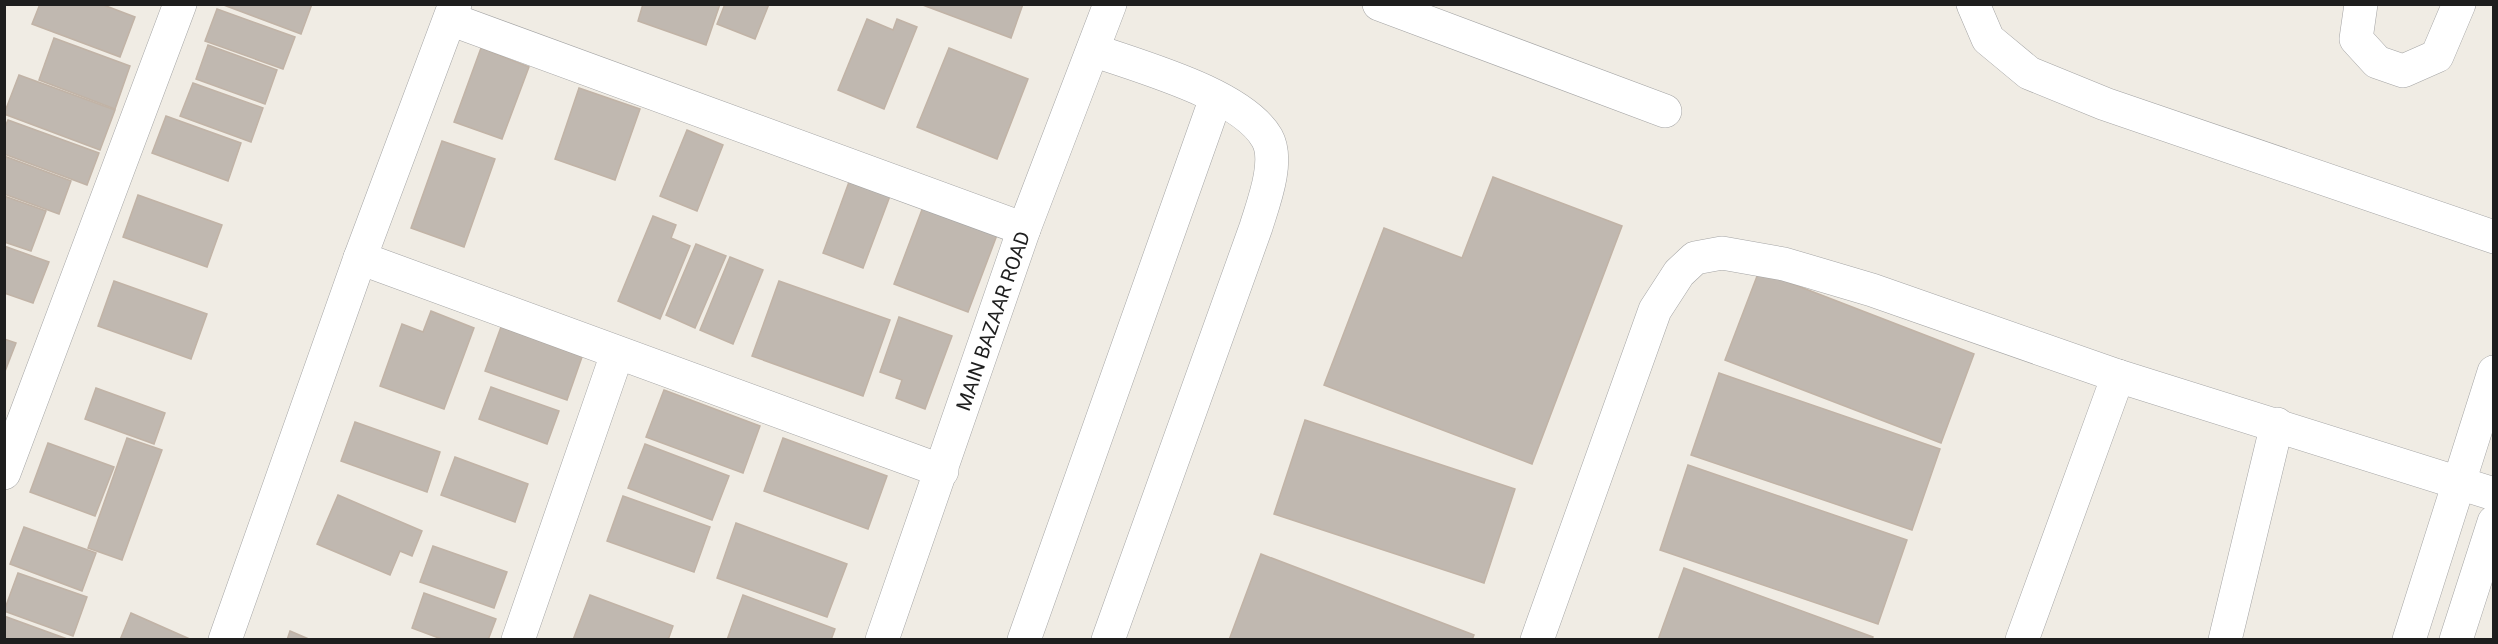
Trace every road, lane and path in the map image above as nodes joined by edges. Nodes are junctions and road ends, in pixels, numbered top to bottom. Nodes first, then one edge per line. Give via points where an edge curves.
1 (180, 4) edge
2 (1110, 4) edge
3 (1379, 4) edge
4 (1973, 4) edge
5 (2361, 4) edge
6 (2459, 4) edge
7 (452, 12) edge
8 (1093, 50) junction
9 (1216, 98) junction
10 (1665, 111) dead end
11 (1024, 229) junction
12 (2493, 237) edge
13 (360, 258) junction
14 (617, 354) junction
15 (2493, 372) edge
16 (2118, 376) junction
17 (2277, 424) junction
18 (942, 471) junction
19 (4, 473) edge
20 (2457, 482) junction
21 (2493, 494) edge
22 (2493, 522) edge
23 (225, 639) edge
24 (518, 639) edge
25 (882, 639) edge
26 (1024, 639) edge
27 (1108, 639) edge
28 (1536, 639) edge
29 (2022, 639) edge
30 (2226, 639) edge
31 (2409, 639) edge
32 (2456, 639) edge

1 - 19 street
2 - 8 street, MAIN BAZAAR ROAD
3 - 10 street
4 - 12 street via 1988,39 2029,73 2105,104
5 - 6 street via 2356,39 2377,62 2403,71 2437,57
7 - 11 street
7 - 13 street
8 - 9 street
8 - 11 street, MAIN BAZAAR ROAD
9 - 26 street
9 - 27 street via 1243,110 1268,139 1272,176
11 - 18 street, MAIN BAZAAR ROAD
13 - 14 street
13 - 23 street
14 - 18 street
14 - 24 street
15 - 20 street
16 - 17 street
16 - 28 street via 1872,290 1784,264 1722,253 1695,258 1679,273 1655,310
16 - 29 street
17 - 20 street
17 - 30 street
18 - 25 street, MAIN BAZAAR ROAD
20 - 21 street
20 - 31 street
22 - 32 street

